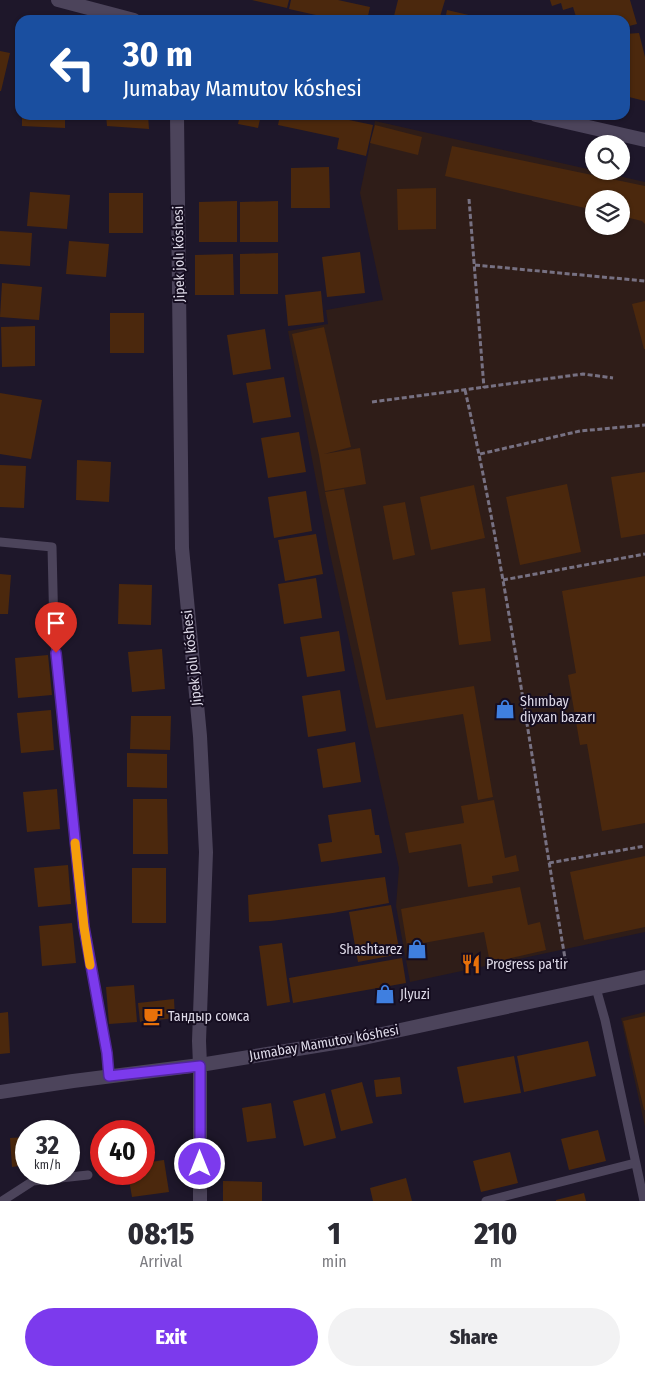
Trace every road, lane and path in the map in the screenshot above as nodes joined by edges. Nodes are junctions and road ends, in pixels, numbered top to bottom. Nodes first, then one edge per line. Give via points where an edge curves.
1 (58, 0) edge
2 (115, 15) edge
3 (177, 120) edge
4 (558, 120) edge
5 (645, 140) edge
6 (470, 199) dead end
7 (475, 265) junction
8 (645, 282) edge
9 (613, 378) dead end
10 (484, 388) junction
11 (465, 390) junction
12 (372, 402) dead end
13 (645, 425) edge
14 (480, 454) junction
15 (0, 542) edge
16 (645, 554) edge
17 (503, 580) junction
18 (645, 846) edge
19 (549, 863) junction
20 (566, 964) dead end
21 (645, 977) edge
22 (596, 988) junction
23 (200, 1066) junction
24 (109, 1076) junction
25 (0, 1092) edge
26 (635, 1163) junction
27 (88, 1175) dead end
28 (2, 1201) edge
29 (200, 1201) edge
30 (486, 1201) edge
31 (644, 1201) edge

1 - 2 street
3 - 23 street, Jipek jolı kóshesi via 182,548 200,736 206,852
4 - 5 street
6 - 7 path
7 - 8 path
7 - 10 path
9 - 10 path via 583,374
10 - 11 path
11 - 12 path
11 - 14 path
13 - 14 path via 580,431
14 - 17 path
15 - 24 lane via 52,547 54,633 67,772 84,927
16 - 17 path
17 - 19 path
18 - 19 path
19 - 20 path
21 - 22 street, Jumabay Mamutov kóshesi
22 - 23 street, Jumabay Mamutov kóshesi via 359,1039
22 - 26 lane
23 - 24 street, Jumabay Mamutov kóshesi
23 - 29 street, Jipek jolı kóshesi
24 - 25 street, Jumabay Mamutov kóshesi
26 - 30 lane
26 - 31 lane
27 - 28 lane via 33,1182

